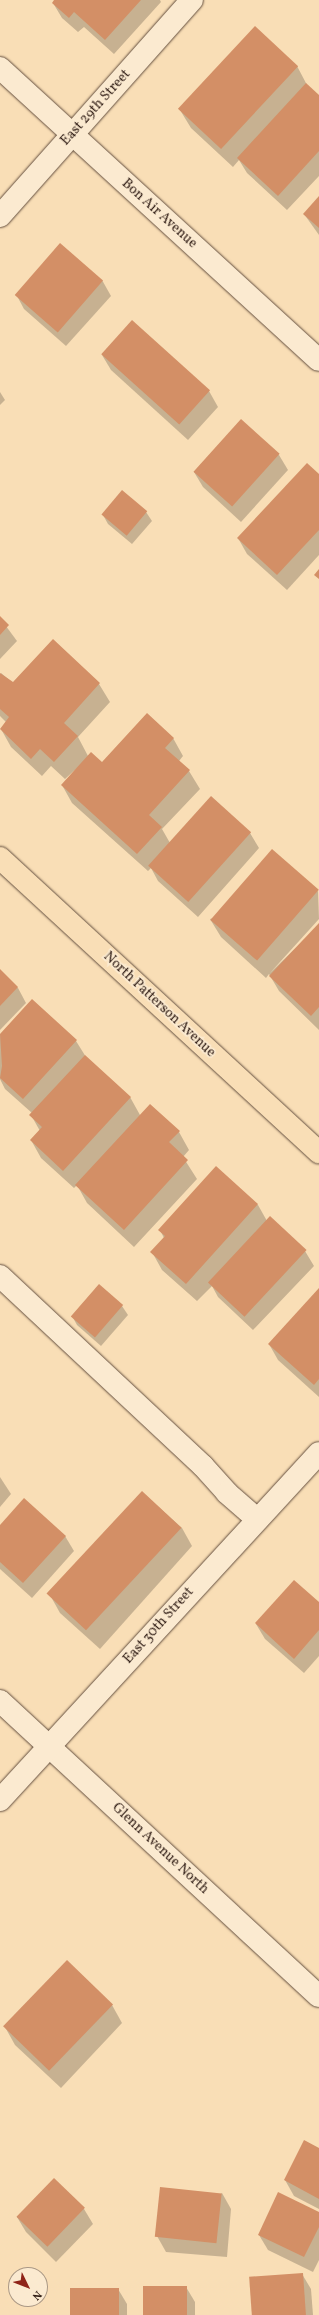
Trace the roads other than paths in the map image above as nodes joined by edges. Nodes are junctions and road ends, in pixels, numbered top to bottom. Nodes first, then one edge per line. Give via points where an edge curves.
1 (192, 0) edge
2 (0, 68) edge
3 (72, 134) junction
4 (0, 216) edge
5 (319, 360) edge
6 (0, 858) edge
7 (319, 1152) edge
8 (0, 1276) edge
9 (319, 1453) edge
10 (257, 1519) junction
11 (0, 1701) edge
12 (50, 1747) junction
13 (0, 1800) edge
14 (319, 1996) edge

1 - 3 street, East 29th Street
2 - 3 street, Bon Air Avenue
3 - 4 street, East 29th Street
3 - 5 street, Bon Air Avenue
6 - 7 main road, North Patterson Avenue
8 - 10 street
9 - 10 street, East 30th Street
10 - 12 street, East 30th Street
11 - 12 street, Glenn Avenue North
12 - 13 street, East 30th Street
12 - 14 street, Glenn Avenue North

